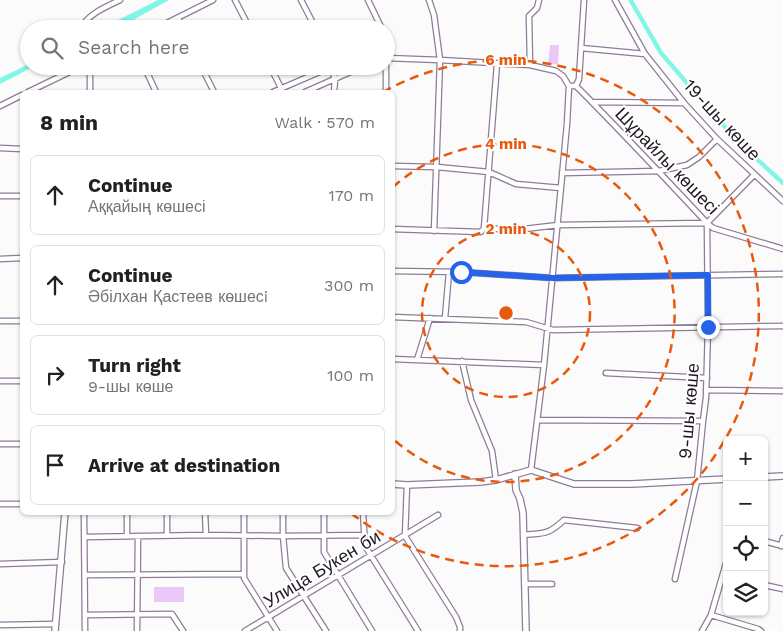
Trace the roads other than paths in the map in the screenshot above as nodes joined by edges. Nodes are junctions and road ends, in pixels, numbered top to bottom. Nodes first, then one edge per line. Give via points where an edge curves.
1 (120, 0) edge
2 (213, 0) edge
3 (235, 0) edge
4 (301, 0) edge
5 (368, 0) edge
6 (429, 0) edge
7 (539, 0) edge
8 (584, 0) edge
9 (615, 0) edge
10 (178, 18) joint
11 (86, 20) edge
12 (174, 20) edge
13 (245, 20) edge
14 (311, 20) edge
15 (378, 20) edge
16 (581, 48) junction
17 (645, 54) junction
18 (395, 58) edge
19 (440, 60) junction
20 (497, 64) junction
21 (530, 66) junction
22 (63, 75) edge
23 (90, 75) edge
24 (148, 75) edge
25 (206, 75) edge
26 (275, 75) edge
27 (312, 75) edge
28 (333, 75) edge
29 (345, 75) edge
30 (386, 75) edge
31 (335, 80) junction
32 (569, 86) junction
33 (576, 86) junction
34 (282, 88) junction
35 (32, 90) edge
36 (90, 90) edge
37 (155, 90) edge
38 (213, 90) edge
39 (278, 90) edge
40 (309, 90) edge
41 (334, 90) edge
42 (386, 90) edge
43 (20, 96) edge
44 (592, 102) junction
45 (684, 103) junction
46 (0, 106) edge
47 (717, 139) junction
48 (0, 148) edge
49 (20, 148) edge
50 (395, 166) edge
51 (437, 168) junction
52 (659, 171) junction
53 (489, 172) junction
54 (562, 173) junction
55 (754, 175) junction
56 (561, 188) junction
57 (0, 196) edge
58 (20, 196) edge
59 (783, 201) edge
60 (707, 223) junction
61 (558, 225) junction
62 (484, 228) junction
63 (395, 229) edge
64 (434, 230) junction
65 (783, 249) edge
66 (20, 258) edge
67 (0, 259) edge
68 (395, 270) edge
69 (449, 272) junction
70 (783, 274) edge
71 (708, 275) junction
72 (553, 278) junction
73 (395, 317) edge
74 (430, 318) junction
75 (445, 318) junction
76 (0, 321) edge
77 (20, 321) edge
78 (783, 326) edge
79 (708, 327) junction
80 (547, 328) junction
81 (395, 359) edge
82 (417, 360) junction
83 (462, 362) junction
84 (544, 364) junction
85 (606, 373) dead end
86 (707, 378) junction
87 (20, 381) edge
88 (0, 382) edge
89 (706, 390) junction
90 (783, 391) edge
91 (538, 420) junction
92 (703, 421) junction
93 (0, 444) edge
94 (20, 444) edge
95 (531, 470) junction
96 (515, 474) junction
97 (768, 476) edge
98 (783, 476) edge
99 (723, 478) edge
100 (496, 480) junction
101 (697, 481) junction
102 (395, 484) edge
103 (407, 485) junction
104 (0, 504) edge
105 (20, 504) edge
106 (65, 515) edge
107 (84, 515) edge
108 (127, 515) edge
109 (166, 515) edge
110 (206, 515) edge
111 (244, 515) edge
112 (283, 515) edge
113 (324, 515) edge
114 (363, 515) edge
115 (438, 515) dead end
116 (637, 528) dead end
117 (206, 535) junction
118 (244, 535) junction
119 (324, 535) junction
120 (364, 535) junction
121 (524, 535) junction
122 (127, 536) junction
123 (138, 536) junction
124 (167, 536) junction
125 (283, 536) junction
126 (405, 536) junction
127 (84, 537) junction
128 (783, 538) edge
129 (768, 543) edge
130 (782, 546) edge
131 (371, 556) junction
132 (62, 562) junction
133 (0, 564) edge
134 (724, 571) edge
135 (138, 574) junction
136 (244, 574) junction
137 (85, 575) junction
138 (339, 575) junction
139 (675, 579) dead end
140 (525, 584) junction
141 (552, 584) dead end
142 (768, 586) edge
143 (783, 589) edge
144 (303, 596) junction
145 (138, 614) junction
146 (85, 615) junction
147 (711, 615) junction
148 (268, 617) junction
149 (56, 624) junction
150 (0, 625) edge
151 (55, 631) edge
152 (85, 631) edge
153 (138, 631) edge
154 (183, 631) edge
155 (245, 631) edge
156 (277, 631) edge
157 (326, 631) edge
158 (372, 631) edge
159 (418, 631) edge
160 (460, 631) edge
161 (526, 631) edge
162 (702, 631) edge
163 (761, 631) edge

1 - 11 street
2 - 10 street
3 - 13 street
4 - 14 street
5 - 15 street
6 - 19 street
7 - 21 street via 537,8 529,16
8 - 16 street
9 - 17 street, 19-шы көше
10 - 12 street
16 - 17 street
16 - 33 street
17 - 45 street, 19-шы көше
18 - 19 street
19 - 20 street
19 - 51 street
20 - 21 street
20 - 53 street
21 - 32 street via 556,71
22 - 35 street
23 - 36 street
24 - 37 street
25 - 38 street
26 - 34 street
27 - 34 street
28 - 31 street
29 - 31 street
30 - 42 street
31 - 40 street
31 - 41 street
32 - 33 street
32 - 54 street
33 - 44 street, Шұрайлы көшесі
34 - 39 street
43 - 46 street
44 - 45 street
44 - 52 street, Шұрайлы көшесі
45 - 47 street, 19-шы көше
47 - 52 street via 687,165
47 - 55 street, 19-шы көше
48 - 49 street
50 - 51 street
51 - 53 street
51 - 64 street
52 - 54 street
52 - 60 street, Шұрайлы көшесі
53 - 56 street via 516,184
53 - 62 street
54 - 56 street
55 - 59 street, 19-шы көше
55 - 60 street
56 - 61 street
57 - 58 street
60 - 61 street
60 - 65 street, Шұрайлы көшесі via 713,228
60 - 71 street, 9-шы көше
61 - 62 street via 516,230
61 - 72 street
62 - 64 street via 482,232
63 - 64 street
66 - 67 street
68 - 69 street
69 - 72 street
69 - 75 street
70 - 71 street
71 - 72 street
71 - 79 street, 9-шы көше
72 - 80 street
73 - 74 street
74 - 75 street
74 - 82 street
75 - 80 street via 526,322
76 - 77 street
78 - 79 street
79 - 80 street
79 - 86 street, 9-шы көше
80 - 84 street
81 - 82 street
82 - 83 street
83 - 84 street
83 - 100 street via 471,400 492,451
84 - 91 street
85 - 86 street
86 - 89 street, 9-шы көше
87 - 88 street
89 - 90 street
89 - 92 street, 9-шы көше
91 - 92 street
91 - 95 street
92 - 101 street, 9-шы көше
93 - 94 street
95 - 96 street
95 - 101 street via 576,484
96 - 100 street
96 - 121 street
97 - 98 street
99 - 101 street
100 - 103 street
101 - 139 street, 9-шы көше
102 - 103 street
103 - 126 street
104 - 105 street
106 - 132 street
107 - 127 street
108 - 122 street
109 - 124 street
110 - 117 street
111 - 118 street
112 - 125 street
113 - 119 street
114 - 120 street
115 - 126 street, Улица Букен би
116 - 121 street via 564,520 547,533
117 - 118 street
117 - 124 street
118 - 125 street
118 - 136 street
119 - 120 street
119 - 125 street
119 - 138 street via 324,552
120 - 131 street via 365,546
121 - 140 street
122 - 123 street
122 - 127 street
123 - 124 street
123 - 135 street
125 - 144 street via 286,568
126 - 131 street, Улица Букен би
126 - 160 street via 456,617
127 - 137 street
128 - 130 street
129 - 130 street
131 - 138 street, Улица Букен би
131 - 159 street
132 - 133 street
132 - 149 street
134 - 147 street
135 - 136 street
135 - 137 street
135 - 145 street
136 - 148 street
137 - 146 street
138 - 144 street, Улица Букен би
138 - 158 street
140 - 141 street
140 - 161 street
142 - 143 street
144 - 148 street, Улица Букен би
144 - 157 street
145 - 146 street
145 - 153 street
145 - 154 street via 172,614
146 - 152 street
147 - 162 street
147 - 163 street
148 - 155 street, Улица Букен би
148 - 156 street
149 - 150 street
149 - 151 street

